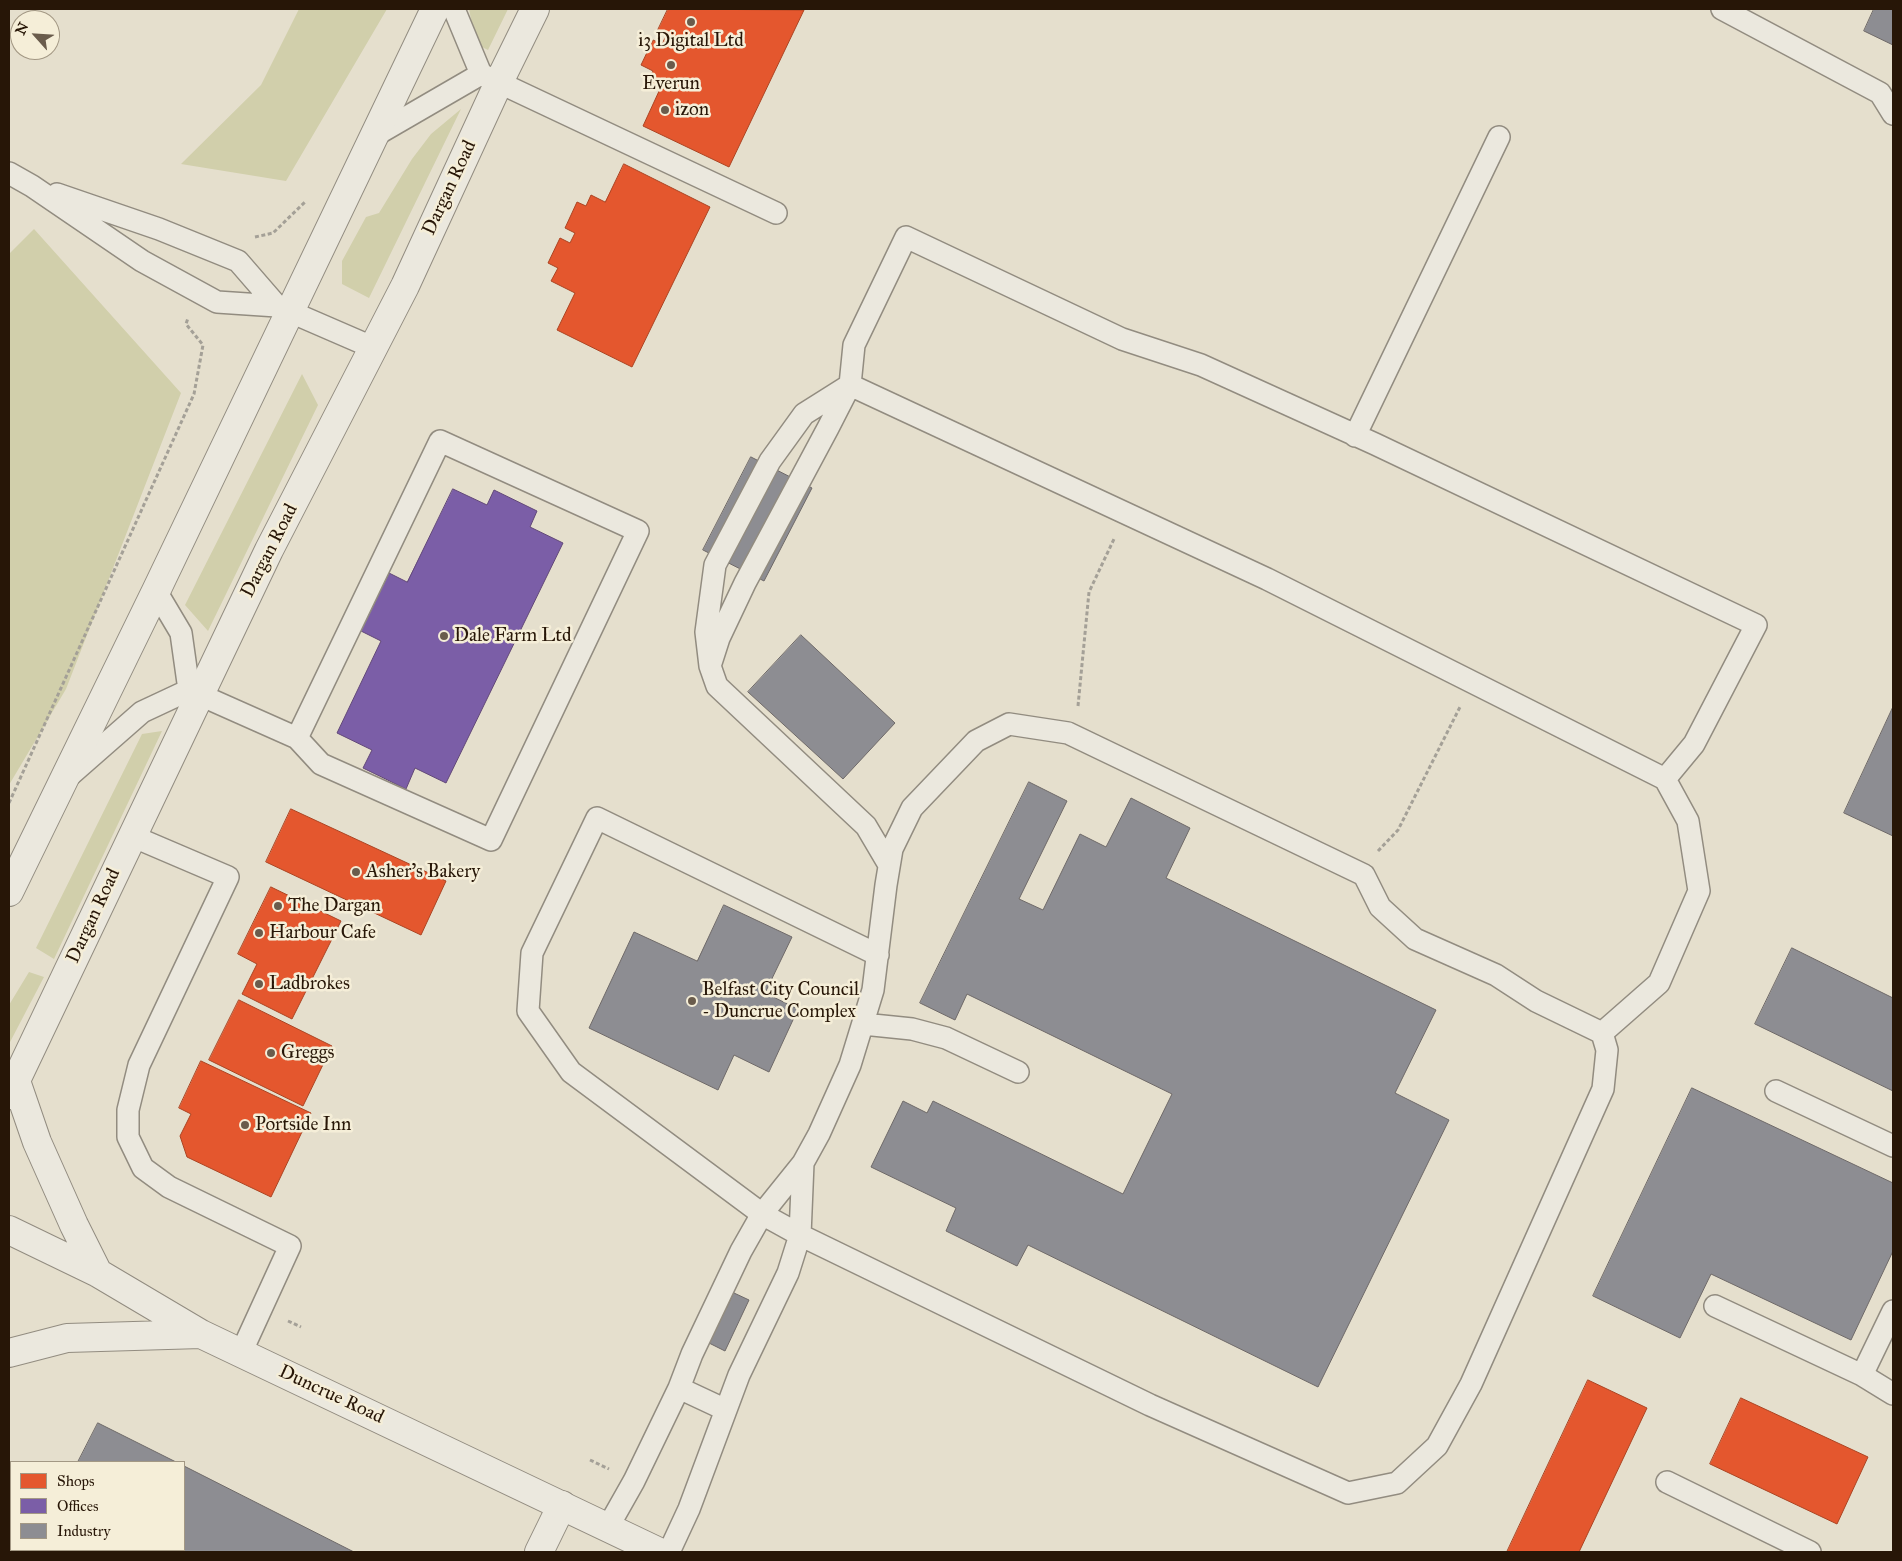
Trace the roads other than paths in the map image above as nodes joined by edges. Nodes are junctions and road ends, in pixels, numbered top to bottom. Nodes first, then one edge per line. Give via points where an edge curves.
1 (435, 9) edge
2 (454, 9) edge
3 (535, 9) edge
4 (1722, 9) edge
5 (490, 78) junction
6 (1893, 114) edge
7 (374, 136) junction
8 (1499, 136) dead end
9 (9, 173) edge
10 (32, 186) junction
11 (776, 212) dead end
12 (283, 308) junction
13 (374, 348) junction
14 (850, 384) junction
15 (1355, 436) junction
16 (156, 591) junction
17 (710, 666) junction
18 (194, 692) junction
19 (296, 738) junction
20 (1665, 779) junction
21 (62, 782) junction
22 (132, 836) junction
23 (889, 865) junction
24 (9, 892) edge
25 (878, 955) junction
26 (863, 1024) junction
27 (1602, 1033) junction
28 (1018, 1072) dead end
29 (12, 1088) edge
30 (1776, 1091) dead end
31 (1893, 1146) edge
32 (803, 1163) junction
33 (762, 1214) junction
34 (9, 1230) edge
35 (800, 1236) junction
36 (98, 1273) junction
37 (1715, 1306) dead end
38 (1893, 1311) edge
39 (201, 1334) junction
40 (9, 1353) edge
41 (241, 1353) junction
42 (1862, 1375) junction
43 (679, 1388) junction
44 (1893, 1394) edge
45 (726, 1410) junction
46 (1667, 1482) dead end
47 (562, 1505) junction
48 (608, 1527) junction
49 (539, 1552) edge
50 (658, 1552) edge
51 (669, 1552) edge
52 (1810, 1552) edge

1 - 7 street
2 - 5 lane
3 - 5 street, Dargan Road
4 - 6 lane via 1880,93
5 - 7 lane
5 - 11 lane
5 - 13 street, Dargan Road via 405,286
7 - 12 street
8 - 15 lane
9 - 10 lane
10 - 12 lane via 159,229 238,261
10 - 12 lane via 142,261 217,302
12 - 13 lane
12 - 16 street
13 - 18 street, Dargan Road
14 - 15 lane via 854,346 906,237 1122,339 1201,366
14 - 17 lane via 745,583 719,638
14 - 17 lane via 804,414 770,461 715,564 706,632
14 - 20 lane via 1267,579
15 - 20 lane via 1756,625 1694,744
16 - 18 lane via 181,633
16 - 21 street
17 - 23 lane via 717,686 866,826
18 - 19 lane
18 - 21 lane via 142,712
18 - 22 street, Dargan Road
19 - 19 lane via 322,764 491,840 638,531 440,441
20 - 27 lane via 1688,822 1698,891 1659,983
21 - 24 street
22 - 29 street, Dargan Road
22 - 41 lane via 228,878 139,1065 128,1110 128,1137 143,1168 169,1187 290,1246
23 - 25 lane
23 - 27 lane via 892,849 912,808 976,741 1009,724 1068,733 1364,875 1380,907 1415,939 1496,975 1536,1002
25 - 26 lane via 873,990
25 - 33 lane via 597,818 532,953 528,1011 572,1072
26 - 28 lane via 912,1028 946,1038
26 - 32 lane via 850,1065
27 - 35 lane via 1606,1050 1604,1089 1471,1384 1437,1446 1397,1483 1348,1493 1150,1405
29 - 36 street
30 - 31 lane
32 - 33 lane
32 - 35 lane
33 - 35 lane
33 - 43 lane via 696,1345
34 - 36 street, Duncrue Road
35 - 45 lane via 788,1273
36 - 39 street, Duncrue Road
37 - 42 lane
38 - 42 lane
39 - 40 street via 67,1338
39 - 41 street, Duncrue Road
41 - 47 street, Duncrue Road
42 - 44 lane
43 - 45 lane
43 - 48 lane
45 - 51 lane via 689,1509
46 - 52 lane
47 - 48 street, Duncrue Road
47 - 49 street
48 - 50 street, Duncrue Road

